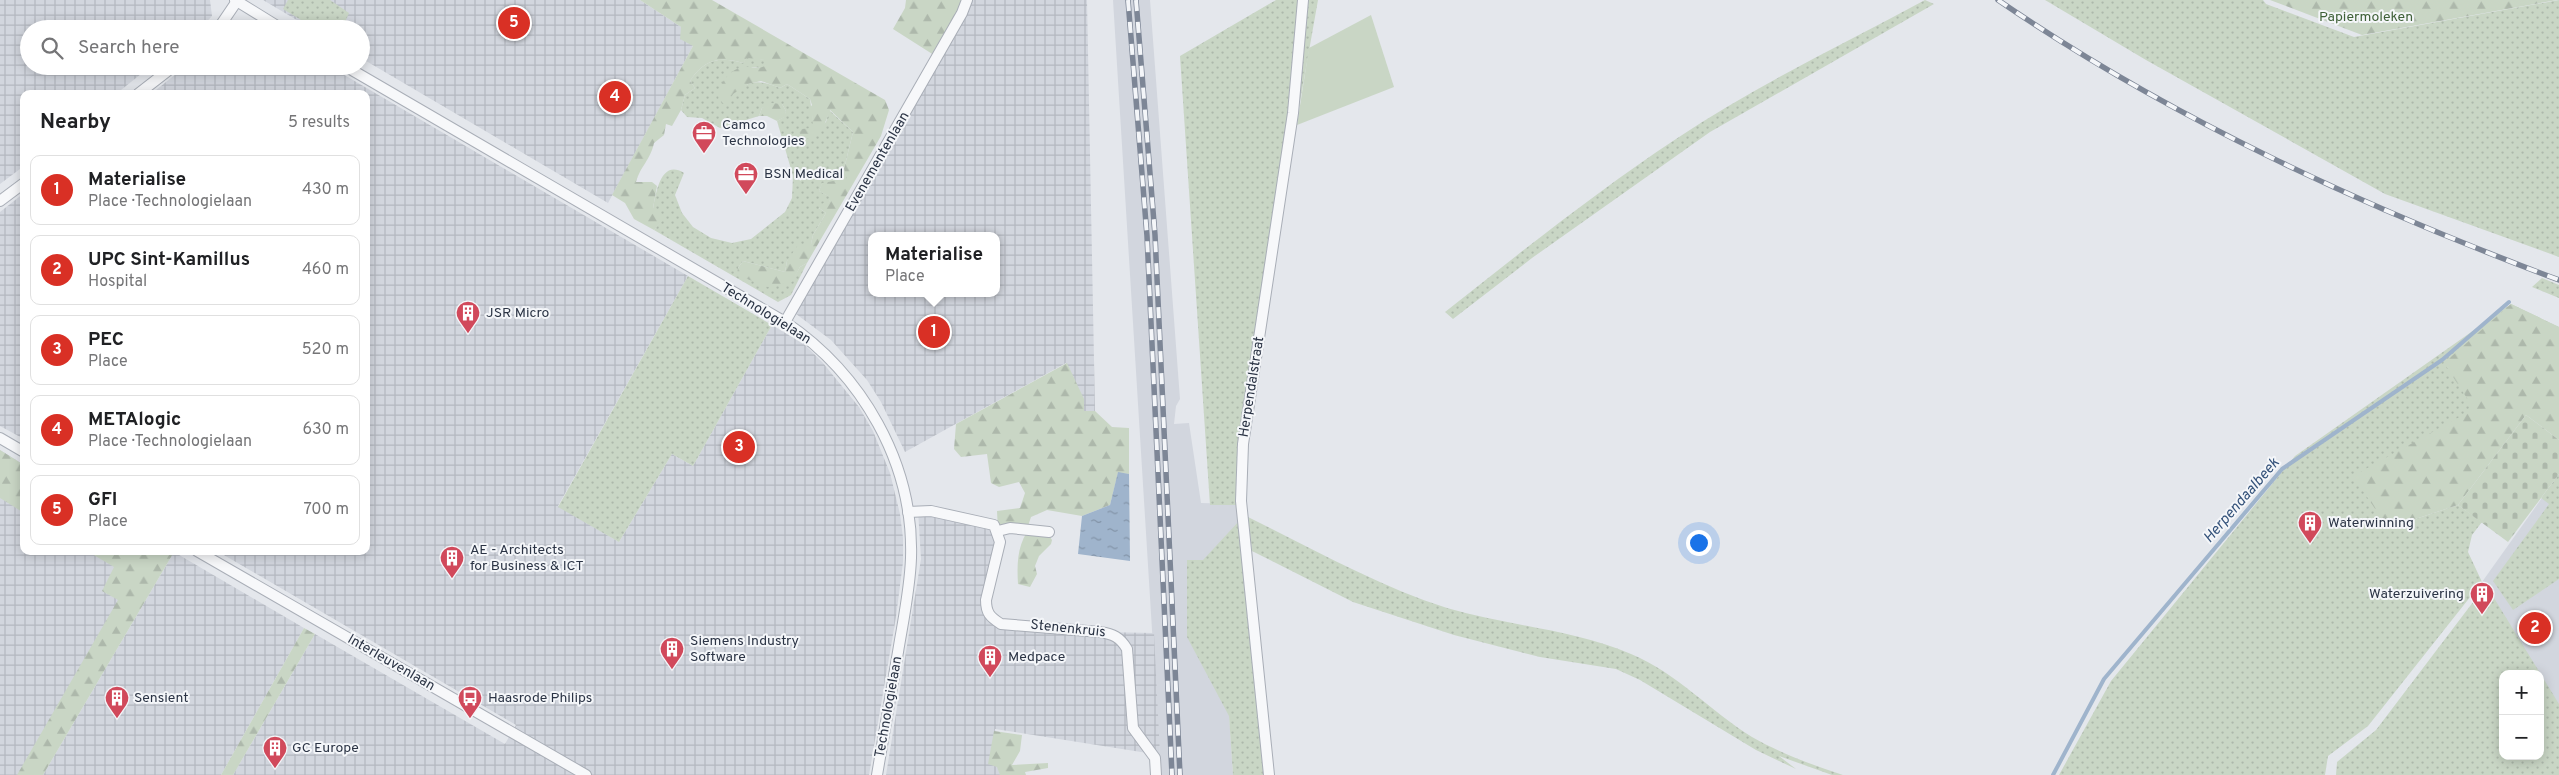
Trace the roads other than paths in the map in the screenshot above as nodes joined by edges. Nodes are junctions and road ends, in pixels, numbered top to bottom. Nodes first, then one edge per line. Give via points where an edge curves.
1 (966, 0) edge
2 (1303, 0) edge
3 (236, 1) edge
4 (224, 20) edge
5 (267, 20) edge
6 (162, 75) edge
7 (360, 75) edge
8 (143, 90) edge
9 (20, 186) edge
10 (0, 202) edge
11 (784, 322) junction
12 (0, 438) edge
13 (20, 450) edge
14 (908, 512) junction
15 (998, 531) junction
16 (1049, 532) dead end
17 (204, 555) edge
18 (586, 775) edge
19 (877, 775) edge
20 (1156, 775) edge
21 (1269, 775) edge

1 - 11 street, Evenementenlaan via 962,13 906,113
2 - 21 street, Herpendalstraat via 1293,113 1243,444 1242,500
3 - 4 street
3 - 5 street
6 - 8 street
7 - 11 street, Technologielaan
9 - 10 street
11 - 14 street, Technologielaan via 822,351 858,390 894,457
12 - 13 street
14 - 15 street via 931,511 985,522 994,525
14 - 19 street, Technologielaan via 911,558
15 - 16 street via 1010,528
15 - 20 street, Stenenkruis via 1000,542 986,600 990,617 1001,624 1100,632 1122,640 1127,649 1134,728 1155,758
17 - 18 street, Interleuvenlaan

